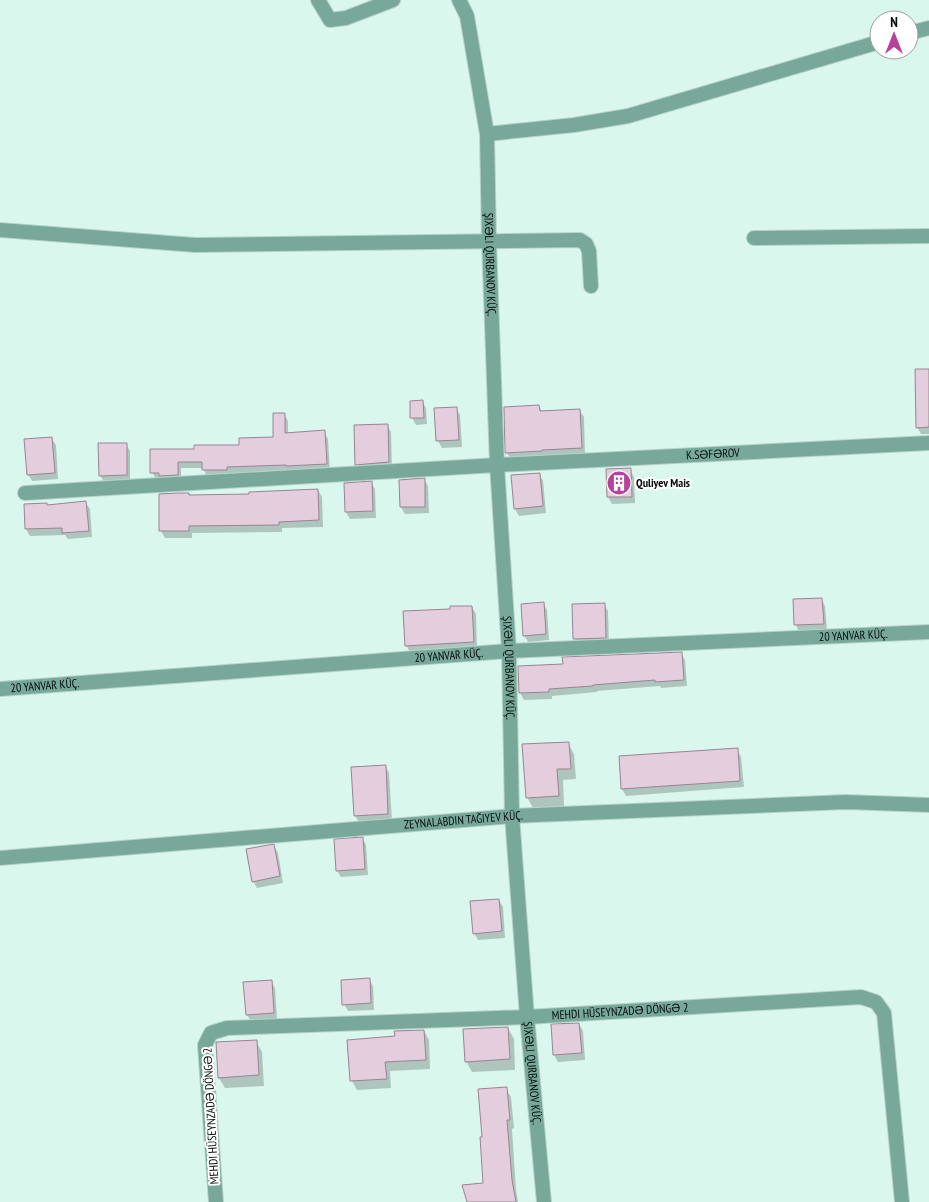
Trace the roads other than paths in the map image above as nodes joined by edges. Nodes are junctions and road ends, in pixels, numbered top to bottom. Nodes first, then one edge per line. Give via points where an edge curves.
1 (318, 0) edge
2 (393, 0) edge
3 (459, 0) edge
4 (869, 45) edge
5 (487, 134) junction
6 (0, 230) edge
7 (929, 236) edge
8 (754, 238) dead end
9 (489, 241) junction
10 (592, 286) dead end
11 (929, 444) edge
12 (497, 465) junction
13 (25, 493) dead end
14 (929, 632) edge
15 (509, 651) junction
16 (0, 689) edge
17 (929, 805) edge
18 (512, 816) junction
19 (0, 858) edge
20 (527, 1017) junction
21 (216, 1202) edge
22 (544, 1202) edge
23 (902, 1202) edge

1 - 2 street via 330,20 346,18
3 - 5 street via 467,16
4 - 5 street via 628,116
5 - 9 street
6 - 9 street via 195,245
7 - 8 street
9 - 10 street via 580,240 589,251
9 - 12 street
11 - 12 street, K.SƏFƏROV
12 - 13 street, K.SƏFƏROV
12 - 15 street
14 - 15 street, 20 YANVAR KÜÇ.
15 - 16 street, 20 YANVAR KÜÇ.
15 - 18 street
17 - 18 street via 846,802
18 - 19 street
18 - 20 street
20 - 21 street, MEHDI HÜSEYNZADƏ DÖNGƏ 2 via 227,1028 211,1033 205,1045
20 - 22 street
20 - 23 street, MEHDI HÜSEYNZADƏ DÖNGƏ 2 via 861,997 876,1002 884,1013

